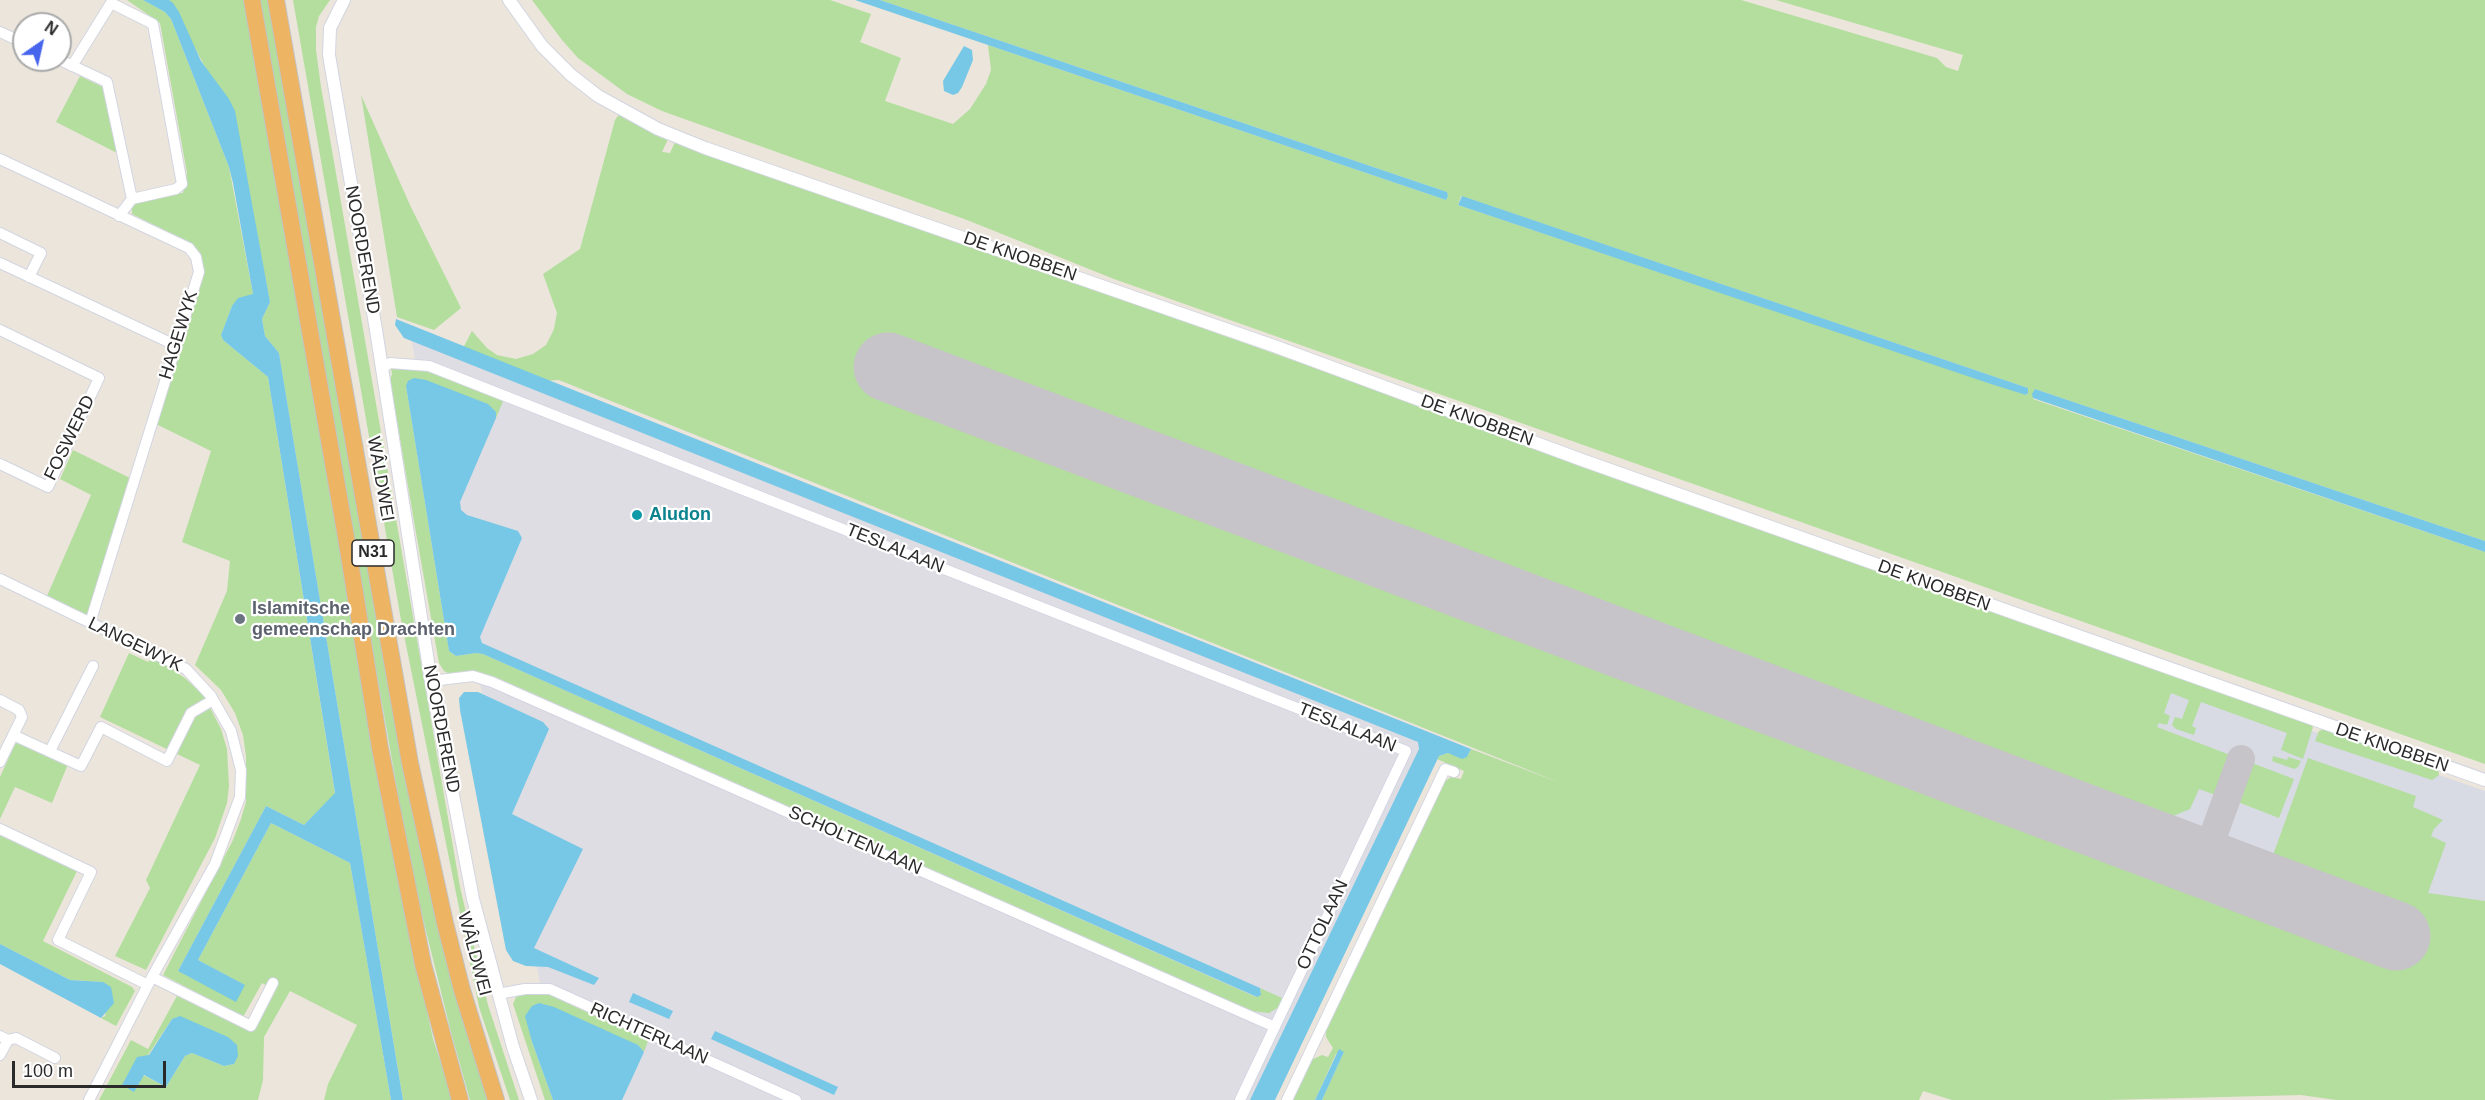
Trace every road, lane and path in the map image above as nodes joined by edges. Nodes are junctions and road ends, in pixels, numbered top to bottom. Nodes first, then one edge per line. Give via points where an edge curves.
1 (252, 0) edge
2 (276, 0) edge
3 (344, 0) edge
4 (509, 0) edge
5 (72, 66) joint
6 (0, 159) edge
7 (132, 199) junction
8 (119, 216) junction
9 (0, 233) edge
10 (0, 263) edge
11 (29, 277) junction
12 (0, 330) edge
13 (177, 346) junction
14 (382, 368) junction
15 (0, 464) edge
16 (0, 579) edge
17 (90, 623) junction
18 (93, 666) dead end
19 (431, 681) junction
20 (0, 700) edge
21 (213, 700) junction
22 (13, 735) junction
23 (51, 751) junction
24 (1406, 751) joint
25 (0, 762) edge
26 (1454, 772) dead end
27 (2485, 780) edge
28 (0, 829) edge
29 (150, 981) junction
30 (273, 983) dead end
31 (498, 994) junction
32 (1275, 1027) junction
33 (4, 1038) edge
34 (0, 1055) edge
35 (55, 1058) dead end
36 (89, 1100) edge
37 (460, 1100) edge
38 (496, 1100) edge
39 (531, 1100) edge
40 (795, 1100) edge
41 (1240, 1100) edge
42 (1287, 1100) edge

1 - 37 highway, N31 via 380,748 423,964
2 - 38 highway, WÂLDWEI / N31 via 410,763 462,990
3 - 14 street, NOORDEREND via 330,28 329,55
4 - 27 street, DE KNOBBEN via 542,46 571,75 624,112 666,133 1274,346 1582,460
5 - 7 street via 107,82
5 - 7 street via 111,3 153,24 182,184 176,189
6 - 8 street, HAGEWYK
7 - 8 street
8 - 13 street, HAGEWYK via 189,248 196,257 199,272
9 - 11 street via 41,253
10 - 11 street
11 - 13 street
12 - 15 street, FOSWERD via 99,378 48,487
13 - 17 street, HAGEWYK
14 - 19 street, NOORDEREND
14 - 24 street, TESLALAAN via 390,363 429,366
16 - 17 street, LANGEWYK
17 - 21 street, LANGEWYK via 186,669
18 - 23 street
19 - 31 street, NOORDEREND via 473,899
19 - 32 street, SCHOLTENLAAN via 473,676 492,682
20 - 22 street via 19,710 22,717
21 - 23 street via 191,713 167,761 101,727 81,766
21 - 29 street, LANGEWYK via 231,731 238,754 240,797 214,864
22 - 23 street
22 - 25 street
24 - 32 street, OTTOLAAN
26 - 42 street via 1445,769 1318,1046
28 - 29 street via 92,872 58,940
29 - 30 street via 251,1026
29 - 36 street, LANGEWYK
31 - 39 street, NOORDEREND
31 - 40 street, RICHTERLAAN via 550,989
32 - 41 street, OTTOLAAN
33 - 34 street
33 - 35 street via 16,1038

